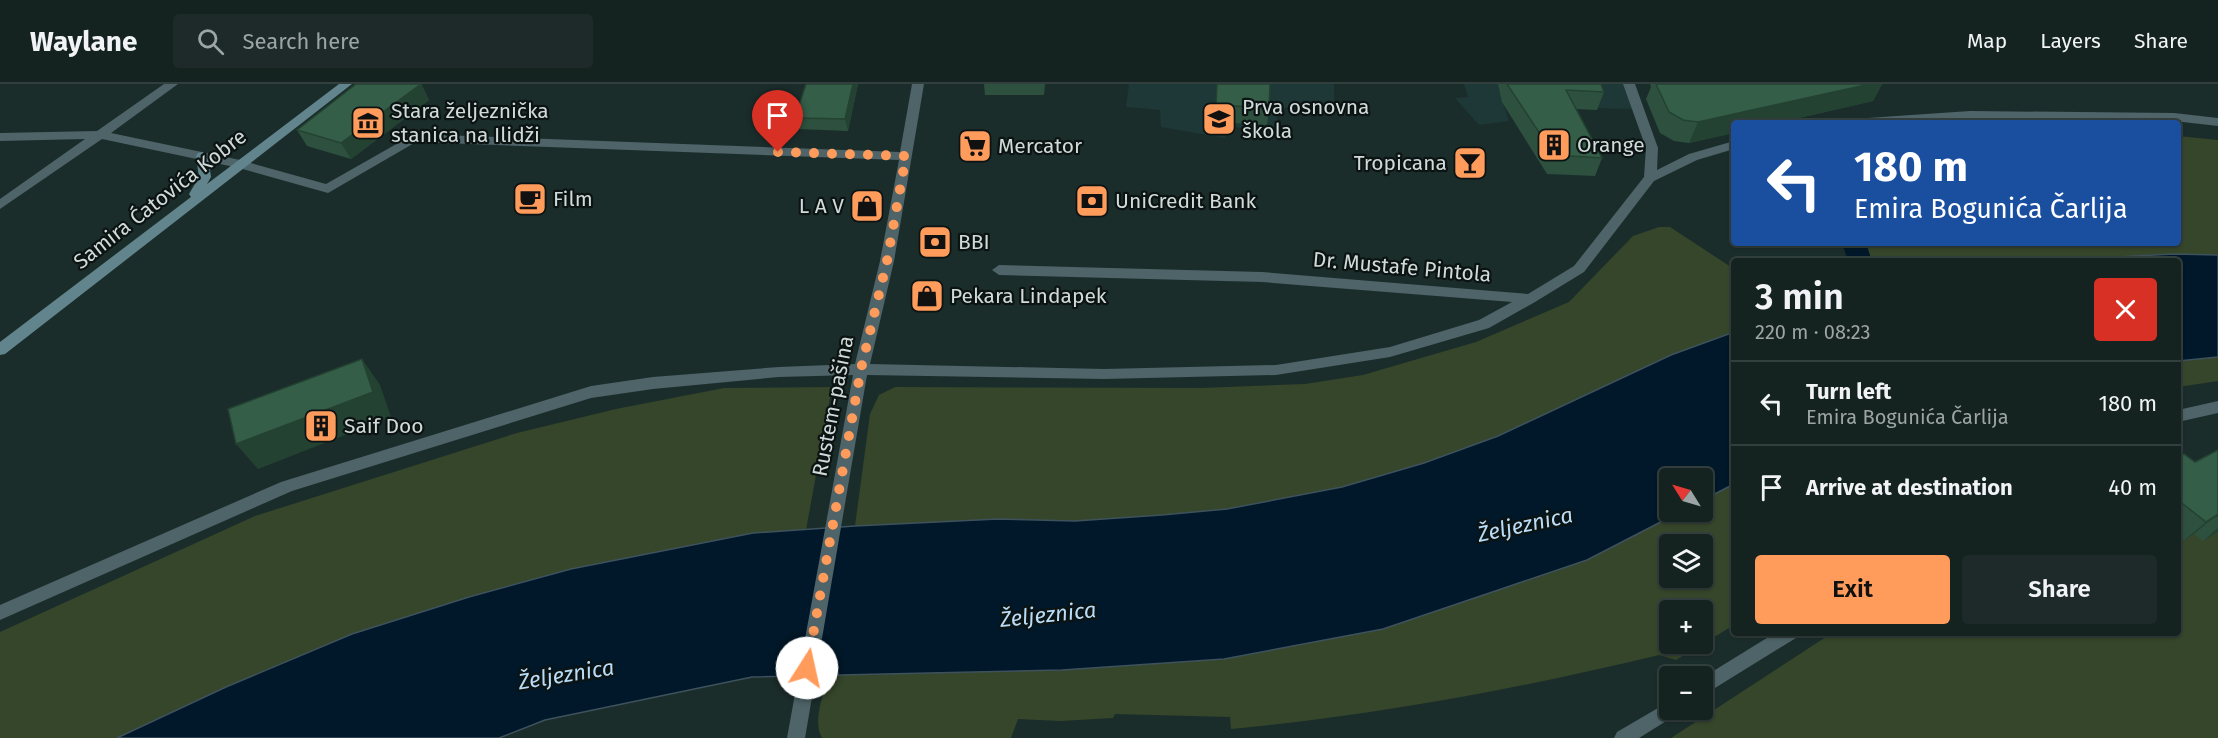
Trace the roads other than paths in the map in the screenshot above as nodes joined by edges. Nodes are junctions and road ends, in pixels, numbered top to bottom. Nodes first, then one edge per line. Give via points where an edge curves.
1 (172, 84) edge
2 (346, 84) edge
3 (918, 84) edge
4 (1629, 84) edge
5 (1897, 120) edge
6 (2218, 122) edge
7 (103, 135) junction
8 (0, 137) edge
9 (1731, 146) edge
10 (202, 156) junction
11 (906, 156) junction
12 (240, 164) junction
13 (1650, 178) junction
14 (0, 205) edge
15 (185, 206) junction
16 (999, 270) dead end
17 (1530, 299) junction
18 (0, 350) edge
19 (861, 369) junction
20 (2218, 407) edge
21 (2181, 415) edge
22 (0, 613) edge
23 (1785, 636) edge
24 (1713, 681) edge
25 (1659, 716) edge
26 (796, 738) edge
27 (1623, 738) edge

1 - 7 street
2 - 12 main road, Samira Ćatovića Kobre
3 - 11 street, Rustem-pašina
4 - 13 street via 1652,148
5 - 6 street via 1970,115 2174,117
7 - 8 street
7 - 10 street
7 - 14 street
9 - 13 street via 1694,157
10 - 12 street
10 - 15 main road via 205,177
11 - 12 street via 414,138 328,189
11 - 19 street, Rustem-pašina via 887,261
12 - 15 main road, Samira Ćatovića Kobre
13 - 17 street via 1579,269
15 - 18 main road, Samira Ćatovića Kobre
16 - 17 street, Dr. Mustafe Pintola via 1262,277
17 - 19 street via 1484,324 1390,352 1276,370 1104,374
19 - 22 street via 687,380 591,392 287,486
19 - 26 street, Rustem-pašina
20 - 21 street
23 - 24 street
25 - 27 street

